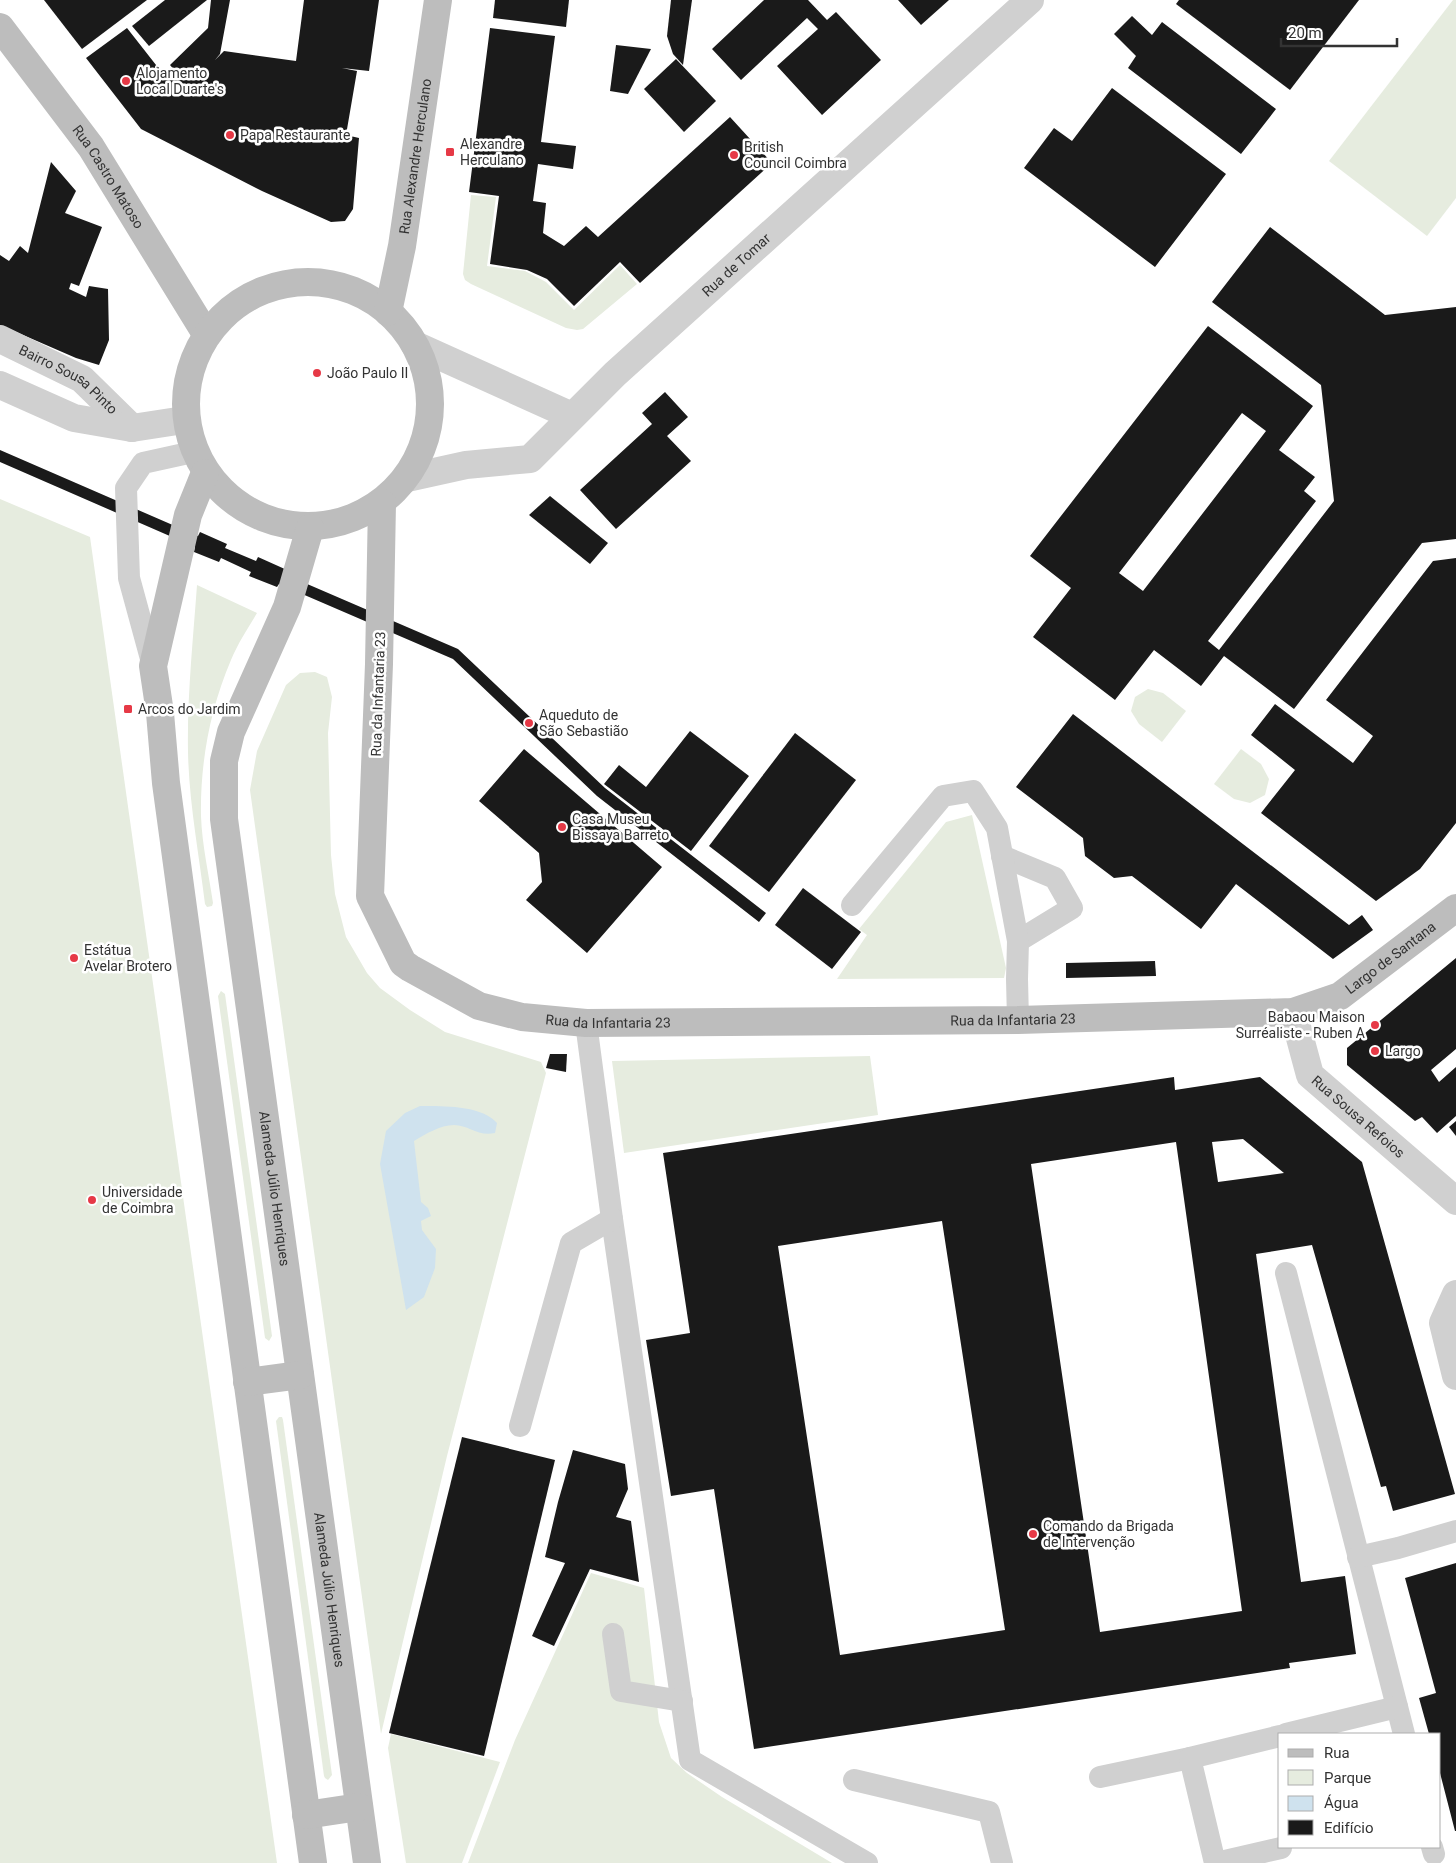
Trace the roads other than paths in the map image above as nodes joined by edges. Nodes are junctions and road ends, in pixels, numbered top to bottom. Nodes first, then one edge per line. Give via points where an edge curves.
1 (438, 0) edge
2 (1030, 0) edge
3 (0, 27) edge
4 (388, 312) junction
5 (206, 334) junction
6 (0, 339) edge
7 (415, 345) junction
8 (0, 385) edge
9 (572, 416) junction
10 (184, 420) junction
11 (132, 428) junction
12 (199, 463) junction
13 (407, 478) junction
14 (382, 503) junction
15 (310, 528) junction
16 (153, 666) junction
17 (1002, 856) junction
18 (852, 905) dead end
19 (1456, 908) edge
20 (1018, 941) junction
21 (1293, 1012) junction
22 (1018, 1020) junction
23 (586, 1023) junction
24 (1456, 1201) edge
25 (612, 1219) junction
26 (1286, 1272) dead end
27 (1456, 1294) edge
28 (300, 1375) junction
29 (1456, 1376) edge
30 (247, 1382) junction
31 (520, 1426) dead end
32 (1456, 1531) edge
33 (1358, 1557) junction
34 (613, 1634) dead end
35 (682, 1701) junction
36 (1397, 1707) junction
37 (1290, 1733) edge
38 (1404, 1733) edge
39 (1278, 1736) edge
40 (1190, 1758) junction
41 (1100, 1777) dead end
42 (854, 1780) dead end
43 (359, 1807) junction
44 (306, 1815) junction
45 (1281, 1848) dead end
46 (313, 1863) edge
47 (367, 1863) edge
48 (867, 1863) edge
49 (1002, 1863) edge
50 (1216, 1863) edge

1 - 4 main road, Rua Alexandre Herculano via 402,246
2 - 9 street, Rua de Tomar
3 - 5 main road, Rua Castro Matoso via 91,147
4 - 5 main road via 359,294 326,284 292,283 259,292 230,309
4 - 7 main road
5 - 10 main road via 192,360 184,390
6 - 11 street, Bairro Sousa Pinto via 82,379
7 - 9 street
7 - 13 main road via 428,378 430,412 424,446
8 - 11 street via 74,418
9 - 13 street, Rua de Tomar via 530,459 466,465
10 - 11 street
10 - 12 main road
12 - 15 main road via 235,498 270,515
12 - 16 main road
12 - 16 lane via 142,463 126,488 128,578
13 - 14 main road
14 - 15 main road via 348,521
14 - 23 main road, Rua da Infantaria 23 via 370,896 404,963 410,968 479,1006 522,1017
15 - 28 main road, Alameda Júlio Henriques via 287,607 231,732 224,761 224,819
16 - 30 main road
17 - 18 lane via 997,828 973,791 943,796
17 - 20 lane
17 - 20 lane via 1055,878 1072,908
19 - 21 main road, Largo de Santana via 1340,996
20 - 22 lane
21 - 22 main road, Rua da Infantaria 23
21 - 24 street, Rua Sousa Refoios via 1310,1075
22 - 23 main road, Rua da Infantaria 23
23 - 25 lane
25 - 31 lane via 571,1243
25 - 35 lane
26 - 33 lane
27 - 29 street via 1443,1322
28 - 30 main road
28 - 43 main road, Alameda Júlio Henriques
30 - 44 main road
32 - 33 lane
33 - 36 lane
34 - 35 lane via 621,1691
35 - 48 lane via 690,1760
36 - 37 lane
36 - 38 lane
39 - 40 lane
40 - 41 lane
40 - 50 lane
42 - 49 lane via 989,1812
43 - 44 main road
43 - 47 main road, Alameda Júlio Henriques
44 - 46 main road
45 - 50 lane

